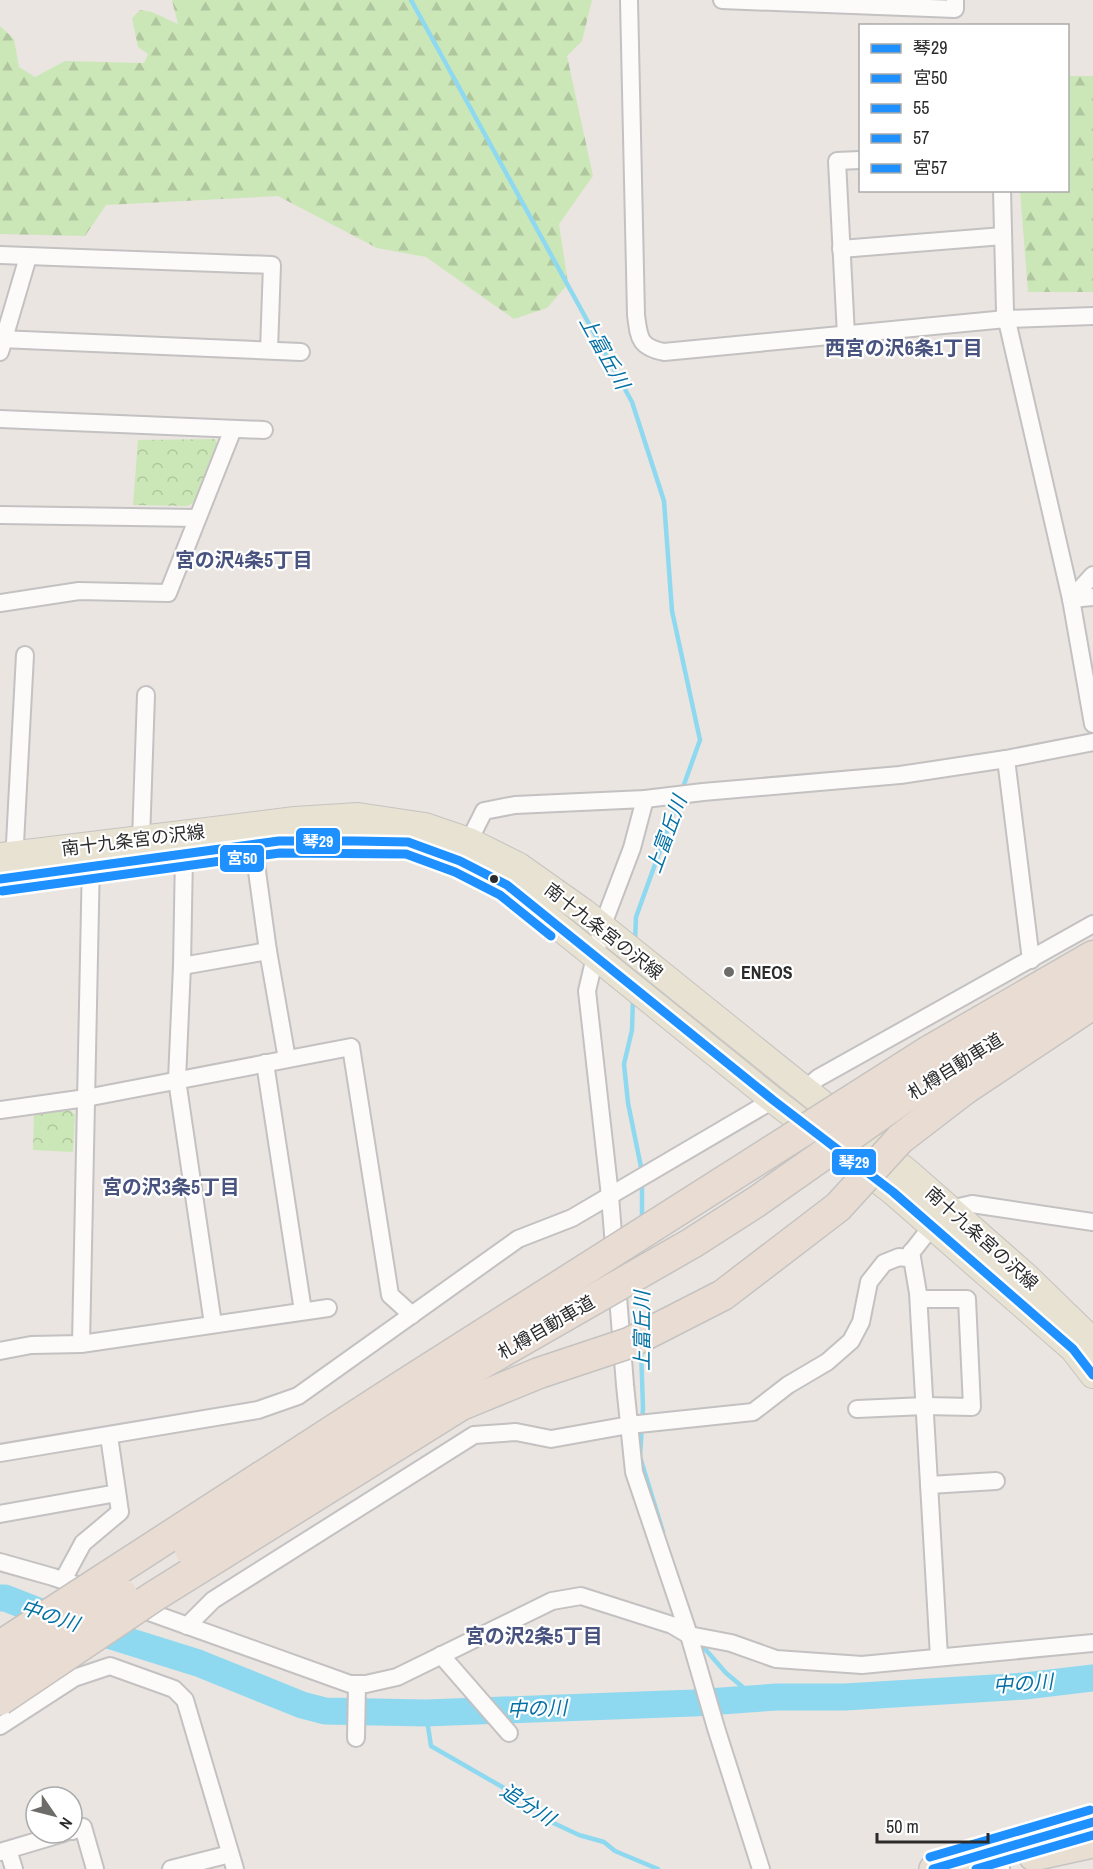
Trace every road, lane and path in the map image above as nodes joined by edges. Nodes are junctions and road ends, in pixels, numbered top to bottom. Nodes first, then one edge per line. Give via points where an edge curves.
1 (629, 0) edge
2 (722, 0) edge
3 (955, 0) edge
4 (859, 160) edge
5 (1002, 192) edge
6 (1003, 237) junction
7 (841, 249) junction
8 (0, 255) edge
9 (28, 257) junction
10 (1093, 316) edge
11 (1006, 319) junction
12 (846, 335) junction
13 (1, 343) edge
14 (269, 350) junction
15 (301, 352) dead end
16 (0, 419) edge
17 (233, 429) junction
18 (264, 430) dead end
19 (0, 515) edge
20 (197, 519) junction
21 (1093, 575) edge
22 (1093, 597) edge
23 (1071, 599) junction
24 (0, 603) edge
25 (25, 655) dead end
26 (146, 695) dead end
27 (1093, 724) edge
28 (1093, 742) edge
29 (1006, 759) junction
30 (645, 799) junction
31 (252, 835) junction
32 (141, 840) junction
33 (186, 844) junction
34 (464, 851) junction
35 (91, 857) junction
36 (7, 867) edge
37 (1093, 924) edge
38 (604, 929) junction
39 (268, 951) junction
40 (1093, 956) edge
41 (599, 959) junction
42 (1031, 960) junction
43 (182, 966) junction
44 (1093, 983) edge
45 (1093, 1003) edge
46 (287, 1059) junction
47 (935, 1062) junction
48 (265, 1063) junction
49 (177, 1080) junction
50 (804, 1090) junction
51 (86, 1098) junction
52 (773, 1100) junction
53 (0, 1110) edge
54 (610, 1196) junction
55 (941, 1218) junction
56 (1093, 1222) edge
57 (911, 1252) junction
58 (919, 1299) junction
59 (328, 1308) dead end
60 (303, 1311) junction
61 (412, 1315) junction
62 (213, 1324) junction
63 (1093, 1341) edge
64 (81, 1344) junction
65 (0, 1351) edge
66 (1093, 1376) edge
67 (925, 1406) junction
68 (857, 1409) dead end
69 (629, 1425) junction
70 (109, 1436) junction
71 (0, 1453) edge
72 (996, 1481) dead end
73 (929, 1485) junction
74 (117, 1493) junction
75 (0, 1514) edge
76 (0, 1562) edge
77 (63, 1580) junction
78 (187, 1626) junction
79 (689, 1635) junction
80 (1093, 1643) edge
81 (0, 1646) edge
82 (441, 1655) junction
83 (939, 1658) junction
84 (0, 1674) edge
85 (357, 1684) junction
86 (0, 1700) edge
87 (0, 1726) edge
88 (509, 1733) dead end
89 (356, 1738) dead end
90 (1093, 1822) edge
91 (84, 1830) edge
92 (1093, 1844) edge
93 (24, 1845) edge
94 (4, 1851) edge
95 (232, 1862) edge
96 (995, 1868) edge
97 (14, 1869) edge
98 (95, 1869) edge
99 (171, 1869) edge
100 (761, 1869) edge
101 (933, 1869) edge

1 - 12 street via 639,339 650,350 664,352
2 - 3 street via 955,9
4 - 7 street via 837,161
5 - 6 street
6 - 7 street
6 - 11 street
7 - 12 street
8 - 9 street
9 - 13 street
9 - 14 street via 272,265
10 - 11 street
11 - 12 street
11 - 23 street
13 - 14 street
14 - 15 street
16 - 17 street
17 - 18 street
17 - 20 street
19 - 20 street
20 - 24 street via 168,593 79,591
21 - 23 street
22 - 23 street
23 - 27 street
25 - 36 street
26 - 32 street
28 - 29 street
29 - 30 street via 900,775
29 - 42 street
30 - 34 street via 515,805 484,811
30 - 38 street
31 - 33 main road, 南十九条宮の沢線
31 - 34 main road, 南十九条宮の沢線 via 295,820 358,816 425,825
31 - 39 street
32 - 33 main road, 南十九条宮の沢線
32 - 35 main road, 南十九条宮の沢線
33 - 35 main road, 南十九条宮の沢線
33 - 43 street
34 - 38 main road, 南十九条宮の沢線 via 519,866
34 - 41 main road, 南十九条宮の沢線
35 - 36 main road, 南十九条宮の沢線
35 - 51 street
37 - 42 street
38 - 41 street
38 - 50 main road, 南十九条宮の沢線
39 - 43 street
39 - 46 street
40 - 47 highway, 札樽自動車道
41 - 52 main road, 南十九条宮の沢線
41 - 54 street via 587,991
42 - 50 street via 818,1078
43 - 49 street
44 - 47 highway, 札樽自動車道
45 - 86 highway, bridge via 965,1089 900,1139 838,1208 723,1295 629,1343 538,1373 461,1405 153,1597
46 - 48 street
46 - 61 street via 351,1047 390,1295
47 - 81 highway, 札樽自動車道, bridge via 390,1394
47 - 84 highway, 札樽自動車道, bridge via 756,1202 460,1376
48 - 49 street
48 - 60 street
49 - 51 street
49 - 62 street
50 - 55 main road, 南十九条宮の沢線 via 909,1174
51 - 53 street
51 - 64 street
52 - 54 street
52 - 55 main road, 南十九条宮の沢線 via 893,1192
54 - 61 street via 572,1218 518,1239
54 - 69 street
55 - 56 street via 972,1204
55 - 57 street
55 - 63 main road, 南十九条宮の沢線 via 1026,1276
55 - 66 main road, 南十九条宮の沢線 via 1073,1349
57 - 58 street
57 - 69 street via 907,1258 884,1263 869,1282 861,1322 851,1341 753,1412
58 - 67 street
58 - 67 street via 967,1299 972,1407
59 - 60 street
60 - 62 street
61 - 70 street via 298,1396 258,1410
62 - 64 street
64 - 65 street via 31,1345
67 - 68 street
67 - 73 street
69 - 78 street via 551,1438 516,1432 474,1434 213,1600
69 - 79 street via 634,1472
70 - 71 street
70 - 74 street
72 - 73 street
73 - 83 street
74 - 75 street
74 - 77 street via 120,1512 83,1543
76 - 77 street
77 - 78 street
78 - 85 street
79 - 82 street via 672,1625 573,1596 552,1601
79 - 83 street via 731,1643 776,1659 862,1665
79 - 100 street
80 - 83 street
82 - 85 street via 397,1677
82 - 88 street
85 - 89 street
87 - 95 street via 74,1678 110,1666 174,1689 185,1700
90 - 101 highway
91 - 98 street
92 - 96 highway
93 - 94 street
94 - 97 street
95 - 99 street

